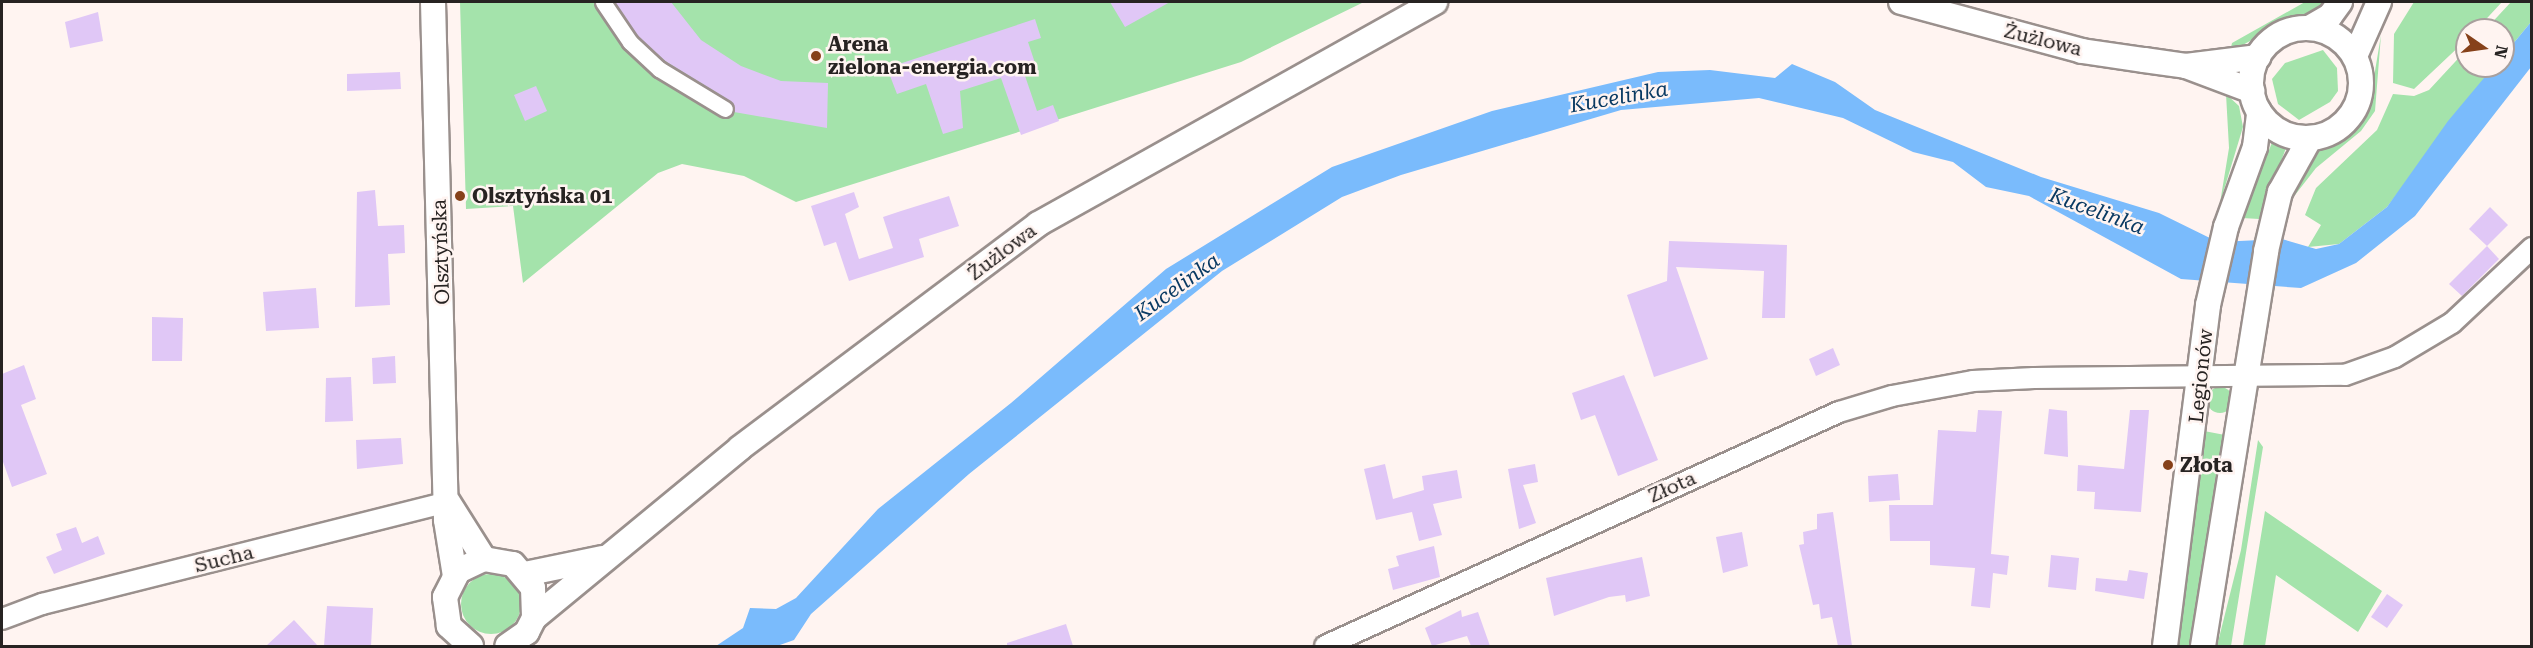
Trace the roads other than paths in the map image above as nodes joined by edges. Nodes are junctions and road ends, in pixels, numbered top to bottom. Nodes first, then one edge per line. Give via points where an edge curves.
1 (433, 2) edge
2 (603, 2) edge
3 (1435, 2) edge
4 (1901, 2) edge
5 (2340, 2) edge
6 (2379, 2) edge
7 (2311, 27) junction
8 (2356, 54) junction
9 (2258, 57) junction
10 (2186, 66) junction
11 (2255, 101) junction
12 (725, 109) dead end
13 (2308, 140) junction
14 (2532, 248) edge
15 (2201, 376) junction
16 (2247, 376) junction
17 (448, 502) junction
18 (604, 557) junction
19 (484, 559) junction
20 (525, 574) junction
21 (455, 576) junction
22 (534, 618) junction
23 (2, 619) edge
24 (447, 636) edge
25 (471, 646) edge
26 (507, 646) edge
27 (1326, 646) edge
28 (2166, 646) edge
29 (2204, 646) edge

1 - 17 street, Olsztyńska
2 - 12 street via 630,42 659,69
3 - 18 street, Żużlowa via 1038,224
4 - 10 street, Żużlowa via 2082,51
5 - 7 street via 2330,16
6 - 8 street
7 - 8 street via 2330,32
7 - 9 street via 2280,34
8 - 13 street via 2361,74 2355,104 2331,131
9 - 10 street, Żużlowa
9 - 11 street
10 - 11 street, Żużlowa
11 - 13 street via 2272,128
11 - 15 street, Legionów via 2255,147 2239,183 2208,305
13 - 16 street via 2280,192
14 - 16 street, Złota via 2452,323 2395,357 2345,375
15 - 16 street, Złota
15 - 27 street, Złota via 1973,381 1839,412
15 - 28 street, Legionów
16 - 29 street
17 - 19 street
17 - 21 street, Olsztyńska via 447,537
17 - 23 street, Sucha via 42,604
18 - 20 street, Żużlowa
18 - 22 street, Żużlowa
19 - 20 street via 499,559
19 - 21 street
20 - 22 street via 533,588
21 - 24 street via 444,597
22 - 26 street, Żużlowa via 527,632
24 - 25 street

